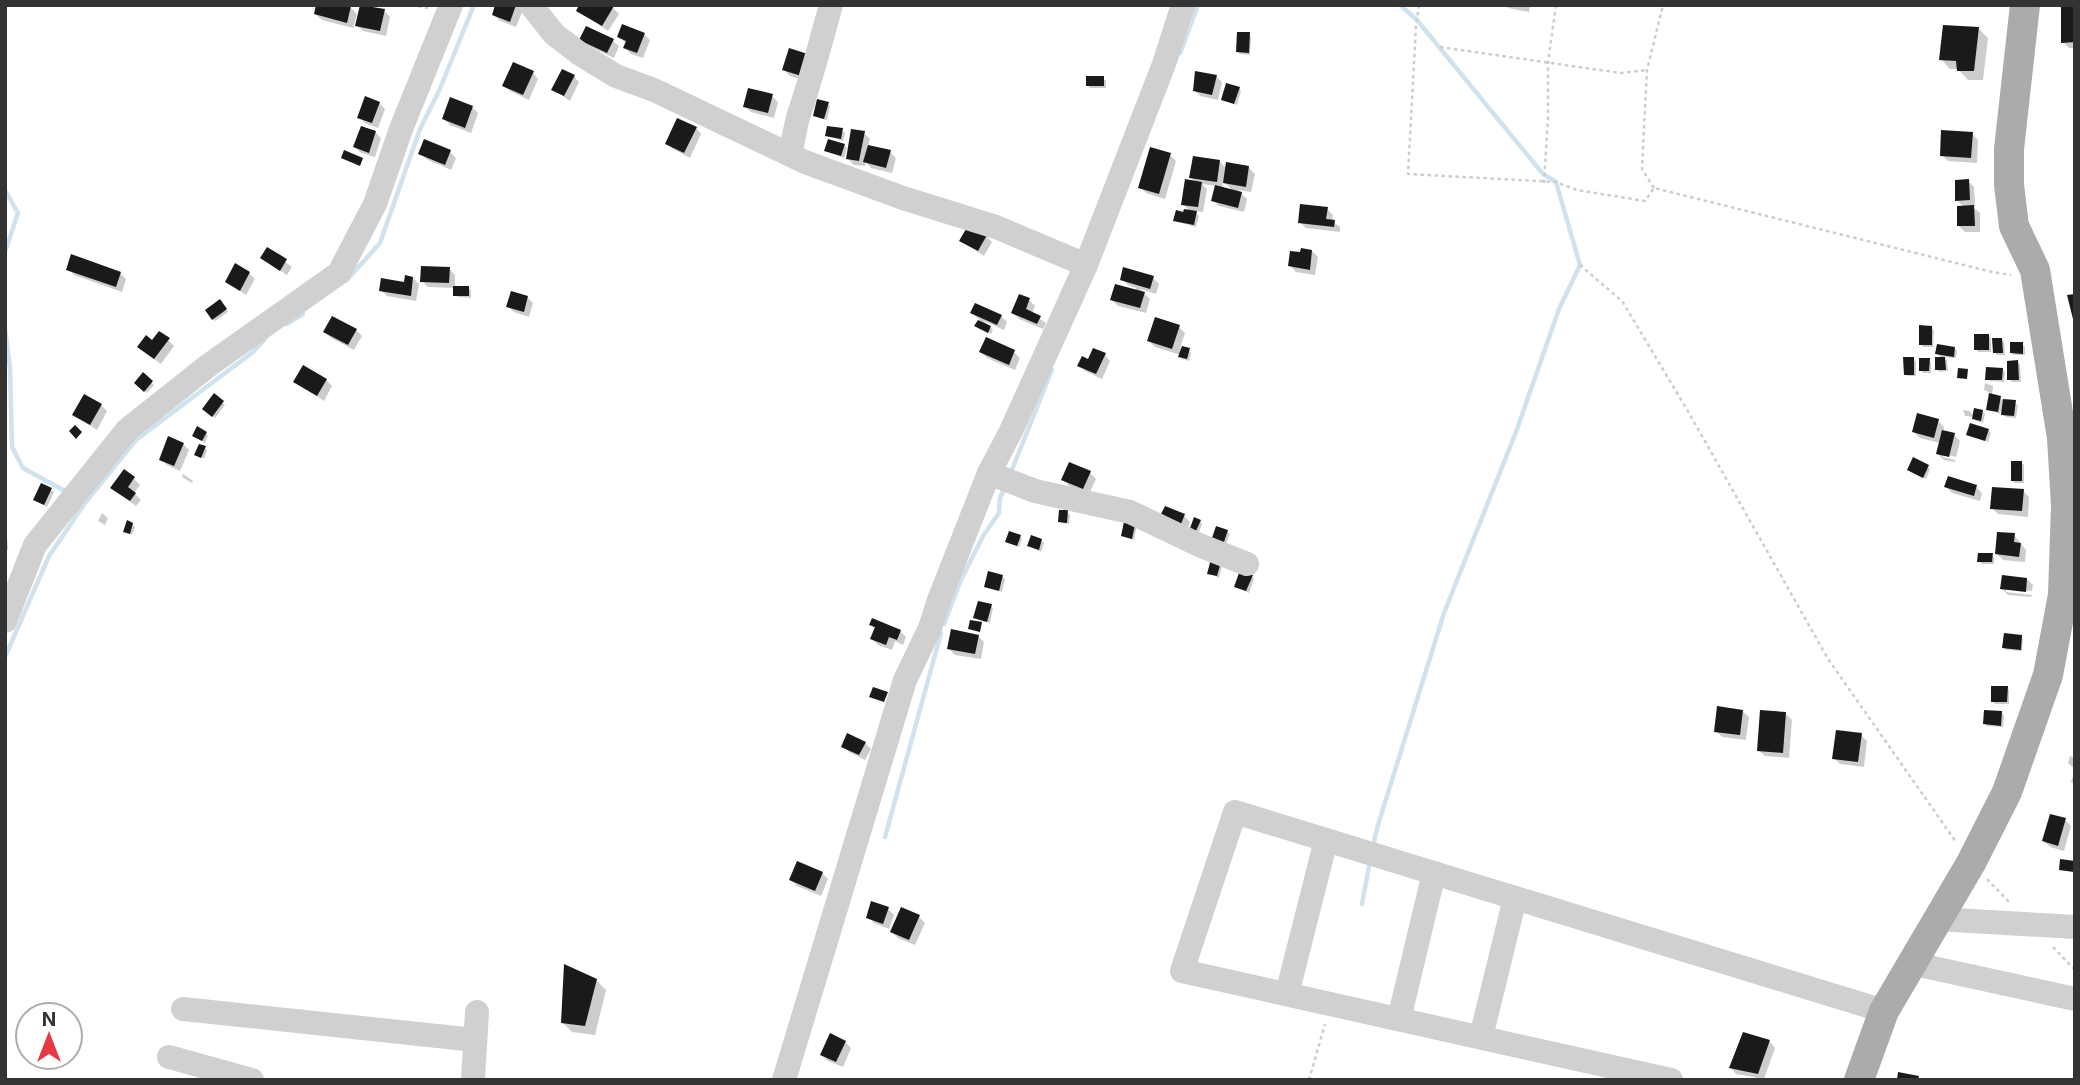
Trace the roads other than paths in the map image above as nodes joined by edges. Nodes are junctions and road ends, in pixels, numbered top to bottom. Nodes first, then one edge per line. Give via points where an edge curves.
1 (452, 5) edge
2 (531, 5) edge
3 (831, 5) edge
4 (1183, 5) edge
5 (2025, 5) edge
6 (790, 154) junction
7 (1086, 265) junction
8 (2068, 438) edge
9 (989, 473) junction
10 (1247, 564) dead end
11 (5, 621) edge
12 (1326, 840) junction
13 (1434, 873) junction
14 (1515, 898) junction
15 (1937, 919) junction
16 (2075, 927) edge
17 (1910, 963) junction
18 (1287, 994) junction
19 (2075, 999) edge
20 (183, 1009) dead end
21 (1884, 1012) junction
22 (477, 1013) dead end
23 (1399, 1019) junction
24 (1481, 1037) junction
25 (475, 1040) junction
26 (169, 1057) dead end
27 (252, 1080) edge
28 (473, 1080) edge
29 (784, 1080) edge
30 (1671, 1080) edge
31 (1859, 1080) edge

1 - 11 street via 375,204 339,273 127,430 35,545
2 - 6 street via 554,34 608,72
3 - 6 street
4 - 7 street
5 - 8 main road via 2009,186 2014,226 2035,270
6 - 7 street via 862,184 996,227
7 - 9 street
8 - 15 main road via 2063,595 2051,662 2007,792
9 - 10 street via 1035,491 1130,512
9 - 29 street via 930,628 905,680
12 - 13 street
12 - 18 street
12 - 18 street via 1236,812 1182,971
13 - 14 street
13 - 23 street
14 - 21 street
14 - 24 street
15 - 16 street
15 - 17 main road
17 - 19 street
17 - 21 main road
18 - 23 street
20 - 25 street
21 - 31 main road
22 - 25 street
23 - 24 street
24 - 30 street
25 - 28 street
26 - 27 street

